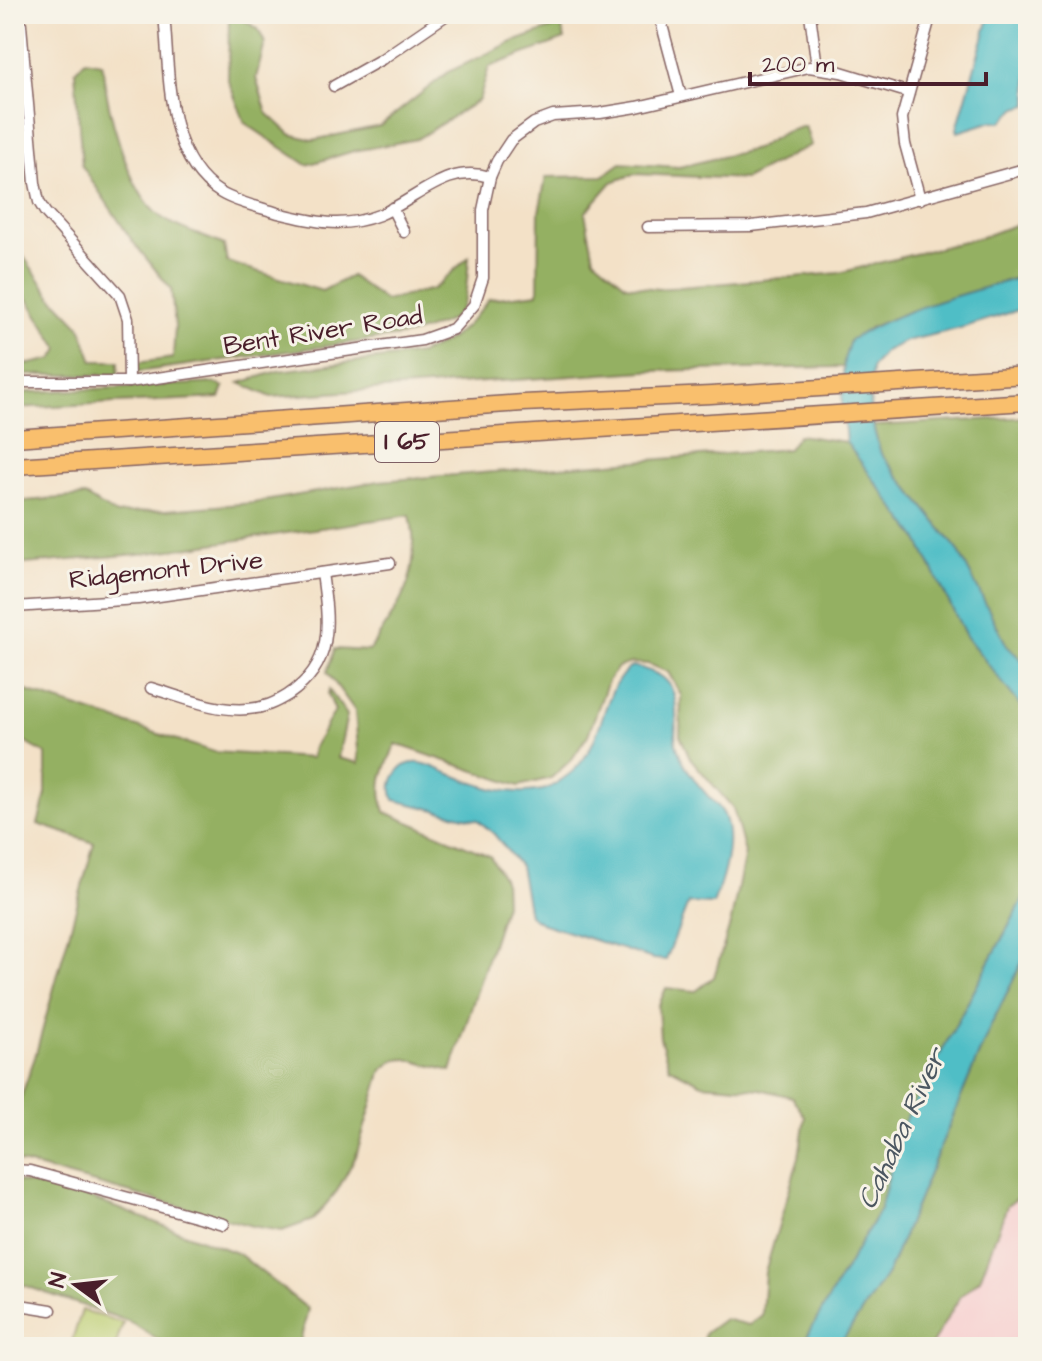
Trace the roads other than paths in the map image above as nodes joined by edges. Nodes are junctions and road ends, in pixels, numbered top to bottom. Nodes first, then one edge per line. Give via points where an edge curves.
1 (20, 14) edge
2 (164, 14) edge
3 (448, 14) edge
4 (659, 14) edge
5 (810, 14) edge
6 (931, 14) edge
7 (817, 67) junction
8 (334, 86) dead end
9 (907, 92) junction
10 (681, 96) junction
11 (1028, 168) edge
12 (490, 177) junction
13 (920, 199) junction
14 (392, 208) junction
15 (648, 227) dead end
16 (404, 232) dead end
17 (1028, 375) edge
18 (14, 382) edge
19 (129, 382) junction
20 (1028, 402) edge
21 (14, 438) edge
22 (14, 466) edge
23 (390, 563) dead end
24 (322, 573) junction
25 (14, 607) edge
26 (151, 688) dead end
27 (14, 1170) edge
28 (224, 1224) dead end
29 (14, 1304) edge
30 (51, 1310) dead end

1 - 19 street via 39,202 120,295 128,319
2 - 14 street via 177,131 188,158 210,185 244,203 325,224 352,224
3 - 8 street
4 - 10 street
5 - 7 street
6 - 9 street
7 - 9 street, Bent River Road
7 - 10 street, Bent River Road
9 - 13 street via 902,127
10 - 12 street, Bent River Road via 534,123 511,140
11 - 13 street
12 - 14 street via 455,175
12 - 19 street, Bent River Road via 483,210 481,286 453,329 422,340
13 - 15 street via 866,213 770,225
14 - 16 street
17 - 21 highway, I 65
18 - 19 street, Bent River Road
20 - 22 highway, I 65
23 - 24 street, Ridgemont Drive
24 - 25 street, Ridgemont Drive via 138,599
24 - 26 street via 327,638 319,664 299,688 271,706 245,710
27 - 28 street
29 - 30 street

